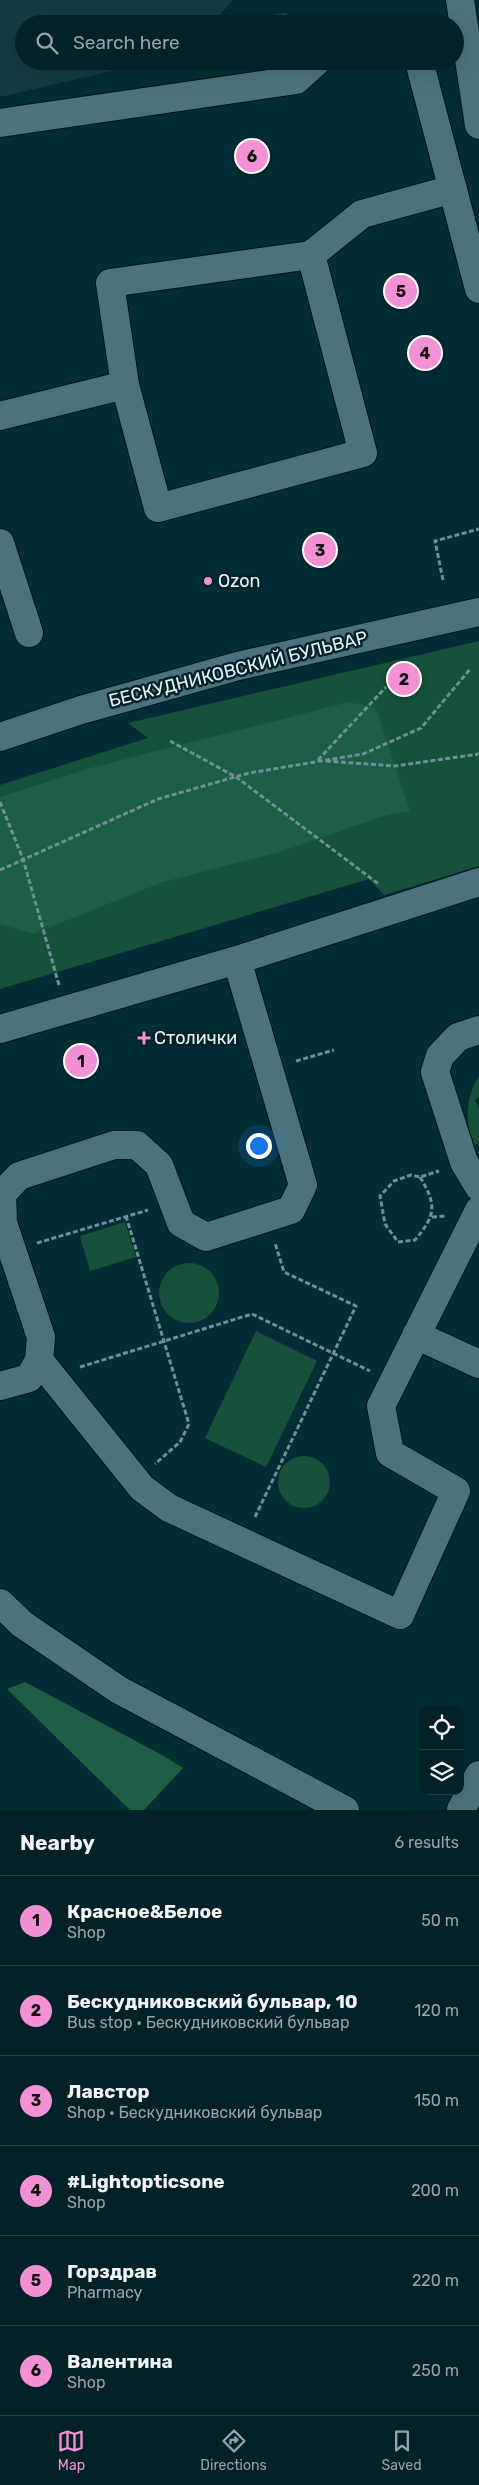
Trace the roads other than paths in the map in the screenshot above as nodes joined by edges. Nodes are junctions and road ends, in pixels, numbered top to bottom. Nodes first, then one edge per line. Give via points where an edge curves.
1 (460, 0) edge
2 (460, 15) edge
3 (464, 56) edge
4 (307, 70) edge
5 (421, 70) edge
6 (0, 123) edge
7 (479, 125) edge
8 (453, 188) junction
9 (310, 255) junction
10 (477, 272) edge
11 (125, 385) junction
12 (0, 416) edge
13 (0, 522) edge
14 (0, 528) edge
15 (0, 543) edge
16 (479, 612) edge
17 (29, 634) dead end
18 (0, 737) edge
19 (479, 882) edge
20 (237, 960) junction
21 (0, 1029) edge
22 (479, 1030) edge
23 (479, 1187) edge
24 (479, 1210) edge
25 (416, 1335) junction
26 (479, 1364) edge
27 (45, 1368) junction
28 (0, 1386) edge
29 (0, 1603) edge
30 (479, 1775) edge
31 (311, 1803) edge
32 (345, 1810) edge
33 (461, 1810) edge

1 - 2 street
3 - 7 street
4 - 6 street via 296,80
5 - 8 street
8 - 9 street via 362,214
8 - 10 street
9 - 11 street via 110,283
9 - 11 street via 363,453 158,508
11 - 12 street
13 - 14 street
15 - 17 street
16 - 18 street, БЕСКУДНИКОВСКИЙ БУЛЬВАР via 238,666 81,710
19 - 20 street
20 - 21 street
20 - 27 street via 303,1185 291,1210 206,1237 181,1223 159,1165 137,1144 114,1145 19,1176 2,1194 3,1223 41,1338
22 - 23 street via 458,1037 440,1056 435,1072 464,1162
24 - 25 street
25 - 26 street
25 - 27 street via 380,1406 390,1453 456,1491 400,1615 169,1508 136,1480
27 - 28 street via 29,1378
29 - 31 street via 22,1624 119,1690
30 - 33 street
31 - 32 street

